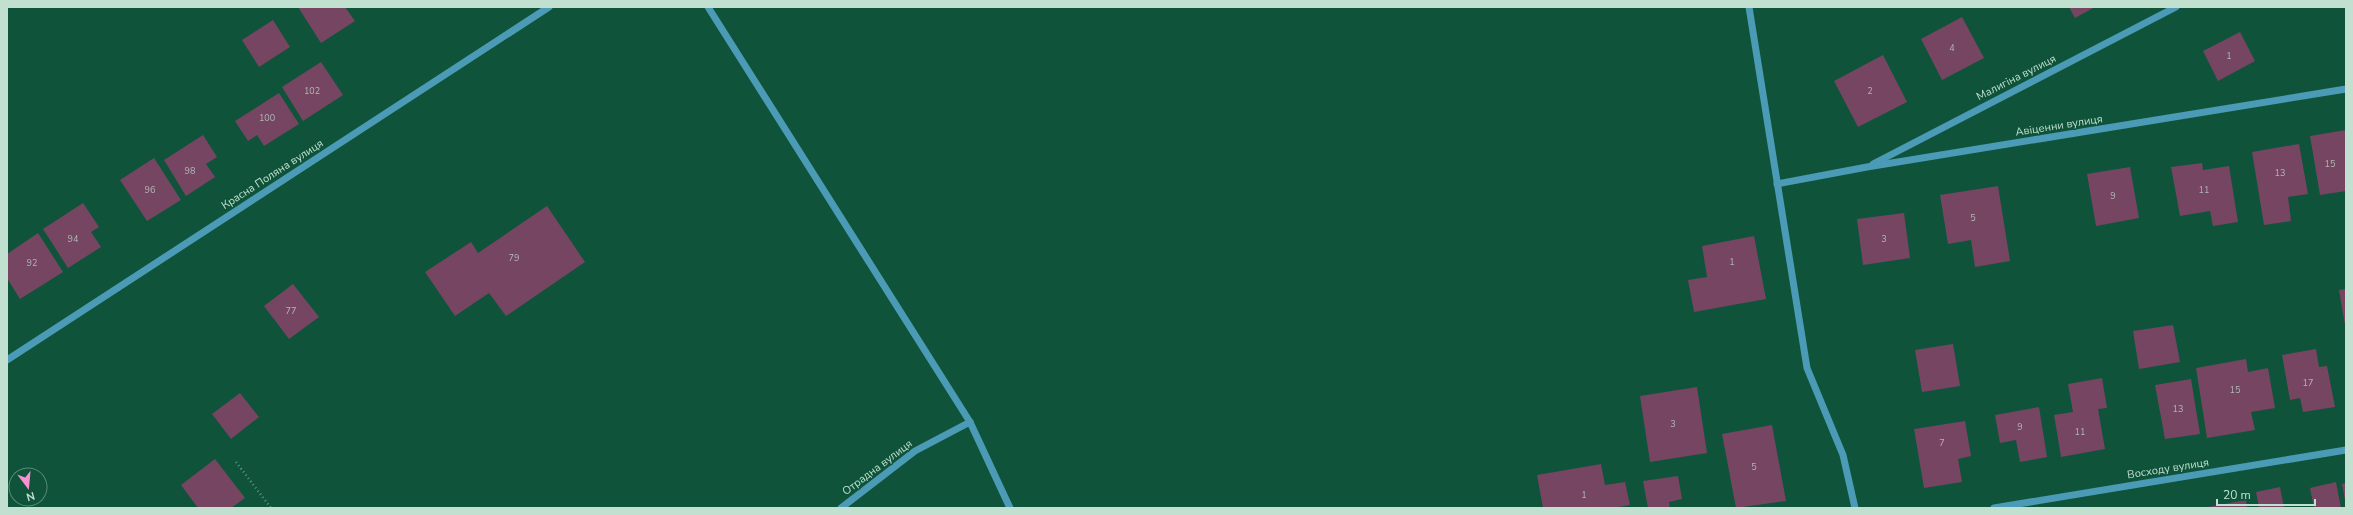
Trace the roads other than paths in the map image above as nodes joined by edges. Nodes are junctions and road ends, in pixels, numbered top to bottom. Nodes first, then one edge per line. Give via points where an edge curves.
1 (549, 7) edge
2 (708, 7) edge
3 (1749, 7) edge
4 (2176, 7) edge
5 (2346, 89) edge
6 (1867, 167) junction
7 (1777, 184) junction
8 (7, 360) edge
9 (970, 422) junction
10 (2346, 450) edge
11 (841, 508) edge
12 (1010, 508) edge
13 (1855, 508) edge
14 (1994, 508) edge

1 - 8 street, Красна Поляна вулиця
2 - 9 street
3 - 7 street
4 - 6 street, Малигіна вулиця
5 - 6 street, Авіценни вулиця
6 - 7 street, Авіценни вулиця
7 - 13 street via 1807,368 1842,454
9 - 11 street, Отрадна вулиця via 915,451
9 - 12 street
10 - 14 street, Восходу вулиця

